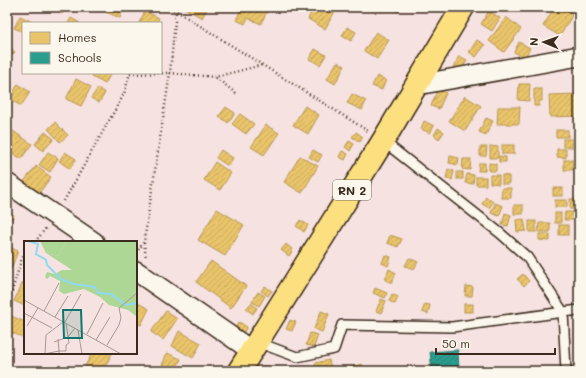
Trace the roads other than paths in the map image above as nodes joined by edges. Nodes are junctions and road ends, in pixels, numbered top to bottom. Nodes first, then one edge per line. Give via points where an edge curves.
1 (463, 7) edge
2 (579, 56) edge
3 (417, 84) junction
4 (383, 141) junction
5 (7, 182) edge
6 (93, 241) edge
7 (137, 272) edge
8 (579, 310) edge
9 (563, 312) junction
10 (254, 346) junction
11 (239, 371) edge
12 (566, 371) edge

1 - 3 main road, RN 2
2 - 3 street
3 - 4 main road, RN 2
4 - 9 lane via 527,257
4 - 10 main road, RN 2
5 - 6 street
7 - 10 street
8 - 9 lane
9 - 10 lane via 452,327 342,325 334,349 297,357
9 - 12 lane
10 - 11 main road, RN 2

